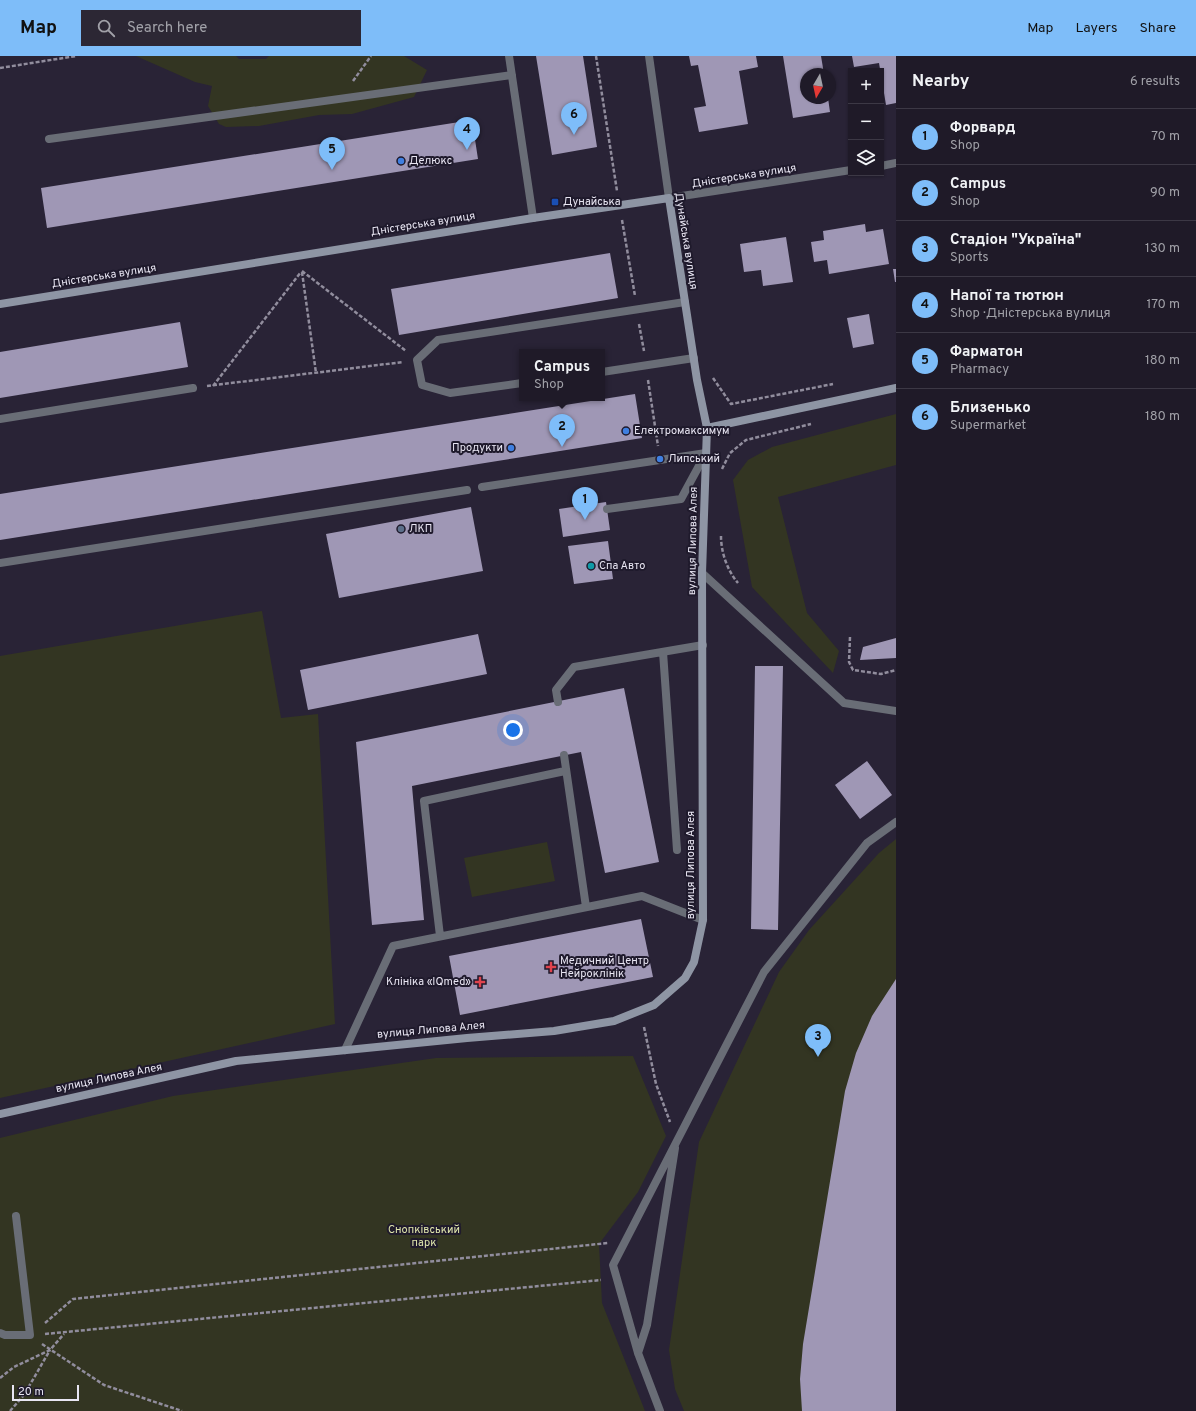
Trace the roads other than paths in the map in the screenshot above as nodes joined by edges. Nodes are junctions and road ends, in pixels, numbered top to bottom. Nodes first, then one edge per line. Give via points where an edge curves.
1 (509, 56) edge
2 (649, 56) edge
3 (512, 75) junction
4 (49, 140) dead end
5 (896, 163) edge
6 (884, 165) edge
7 (848, 170) edge
8 (669, 198) junction
9 (533, 218) junction
10 (685, 302) junction
11 (0, 304) edge
12 (694, 358) junction
13 (605, 372) edge
14 (519, 384) edge
15 (193, 388) dead end
16 (896, 388) edge
17 (0, 419) edge
18 (707, 428) junction
19 (706, 453) junction
20 (482, 487) dead end
21 (467, 490) dead end
22 (607, 509) dead end
23 (0, 563) edge
24 (702, 574) junction
25 (702, 645) junction
26 (663, 652) junction
27 (558, 702) dead end
28 (896, 710) edge
29 (564, 755) dead end
30 (565, 771) junction
31 (896, 822) edge
32 (677, 850) dead end
33 (586, 907) junction
34 (703, 920) junction
35 (440, 936) junction
36 (345, 1050) junction
37 (0, 1114) edge
38 (676, 1142) junction
39 (16, 1216) dead end
40 (0, 1333) edge
41 (638, 1353) junction
42 (660, 1411) edge

1 - 3 street
2 - 8 street, Дунайська вулиця
3 - 4 street
3 - 9 street
5 - 6 street
7 - 8 street, Дністерська вулиця
8 - 9 street, Дністерська вулиця
8 - 10 street, Дунайська вулиця
9 - 11 street, Дністерська вулиця
10 - 12 street, Дунайська вулиця
10 - 14 street via 438,340 417,360 422,385 450,394
12 - 13 street
12 - 18 street, Дунайська вулиця
15 - 17 street
16 - 18 street
18 - 19 street, вулиця Липова Алея
19 - 20 street
19 - 22 street via 682,499
19 - 24 street, вулиця Липова Алея
21 - 23 street
24 - 25 street, вулиця Липова Алея
24 - 28 street via 844,703
25 - 26 street
25 - 34 street, вулиця Липова Алея
26 - 27 street via 574,666 556,690
26 - 32 street
29 - 30 street
30 - 33 street
30 - 35 street via 424,801
31 - 38 street via 867,843 764,972
33 - 34 street via 642,896
33 - 35 street
34 - 36 street, вулиця Липова Алея via 694,962 685,978 654,1005 614,1021 554,1031
35 - 36 street via 393,946
36 - 37 street, вулиця Липова Алея via 236,1062
38 - 41 street via 647,1325
38 - 41 street via 613,1265
39 - 40 street via 30,1335
41 - 42 street

